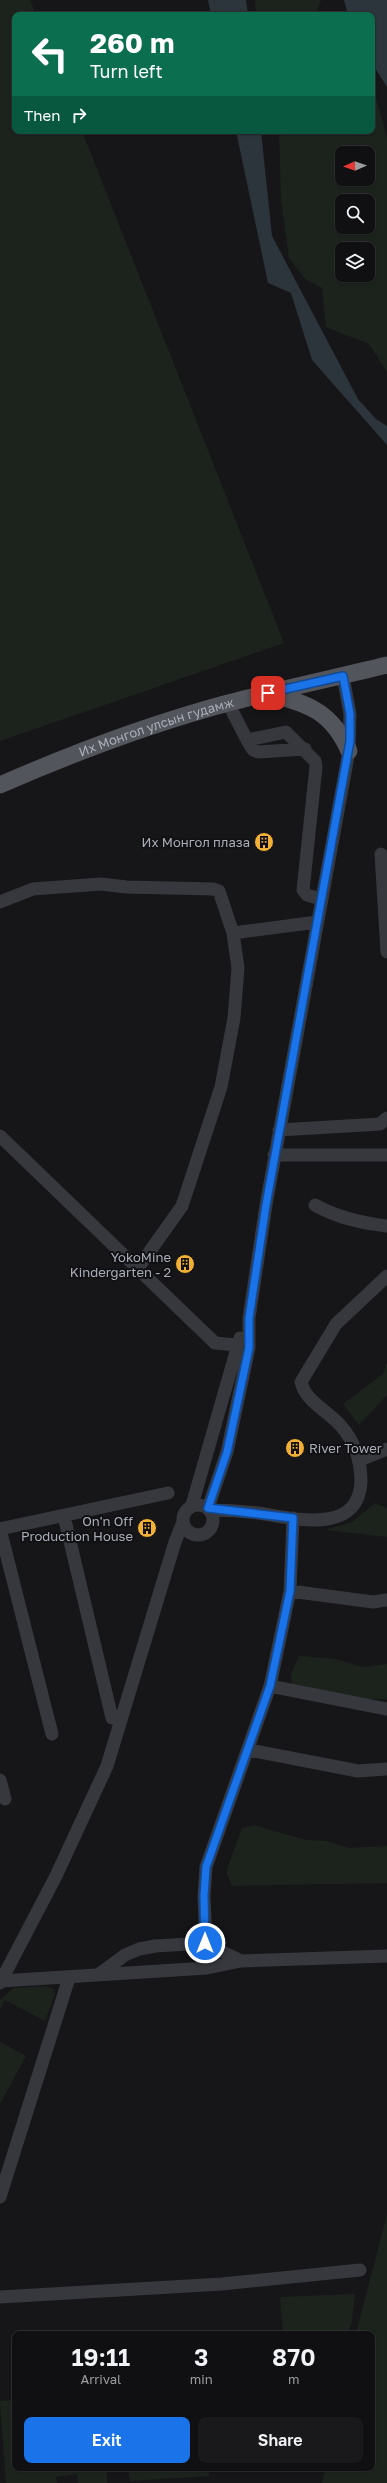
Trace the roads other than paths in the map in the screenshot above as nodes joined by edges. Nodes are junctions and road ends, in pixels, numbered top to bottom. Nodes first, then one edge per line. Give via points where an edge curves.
1 (387, 665) edge
2 (343, 676) junction
3 (268, 693) junction
4 (228, 703) junction
5 (247, 740) junction
6 (305, 749) junction
7 (349, 751) junction
8 (0, 786) edge
9 (381, 854) dead end
10 (385, 878) edge
11 (321, 899) junction
12 (0, 902) edge
13 (317, 922) junction
14 (233, 933) junction
15 (387, 952) edge
16 (387, 1118) edge
17 (279, 1130) junction
18 (0, 1136) edge
19 (274, 1155) junction
20 (387, 1155) edge
21 (315, 1205) dead end
22 (387, 1226) edge
23 (138, 1268) junction
24 (387, 1276) edge
25 (249, 1318) junction
26 (236, 1345) junction
27 (387, 1449) edge
28 (360, 1460) junction
29 (168, 1493) dead end
30 (192, 1506) junction
31 (210, 1513) junction
32 (64, 1516) junction
33 (293, 1518) junction
34 (183, 1522) junction
35 (0, 1529) edge
36 (194, 1534) junction
37 (170, 1558) junction
38 (290, 1591) junction
39 (387, 1600) edge
40 (270, 1686) junction
41 (387, 1709) edge
42 (112, 1718) dead end
43 (52, 1734) dead end
44 (249, 1750) junction
45 (387, 1769) edge
46 (0, 1780) edge
47 (5, 1799) dead end
48 (205, 1943) junction
49 (387, 1956) edge
50 (241, 1961) junction
51 (207, 1968) junction
52 (98, 1975) junction
53 (69, 1978) junction
54 (1, 1982) edge
55 (0, 2197) edge
56 (360, 2270) dead end
57 (0, 2297) edge

1 - 2 main road, Их Монгол улсын гудамж
2 - 3 main road, Их Монгол улсын гудамж
2 - 7 street via 350,714
3 - 4 main road, Их Монгол улсын гудамж
3 - 7 main road via 303,702 321,713 338,730
4 - 5 street
4 - 8 main road, Их Монгол улсын гудамж via 100,745
5 - 6 street via 253,750 258,752
5 - 6 street via 284,731
6 - 11 street via 313,758 316,767 303,892
7 - 11 street
9 - 10 street
10 - 15 street
11 - 13 street
12 - 14 street via 33,889 101,884 213,889 219,891 222,897
13 - 14 street
13 - 17 street
14 - 23 street via 238,968 234,1018 221,1087 182,1206
16 - 17 street via 380,1124
17 - 19 street
18 - 23 street
19 - 20 street
19 - 25 street
21 - 22 street via 332,1215
23 - 26 street via 215,1343
24 - 28 street via 336,1324 301,1382 306,1394 342,1427
25 - 26 street
25 - 31 street via 249,1348 227,1452
26 - 30 street
27 - 28 street
28 - 33 street via 360,1495 347,1511 328,1520
29 - 32 street
30 - 31 street via 201,1504
30 - 34 street via 184,1512
31 - 33 street via 235,1510
31 - 36 street via 206,1533
32 - 35 street
32 - 42 street
33 - 38 street
34 - 36 street via 186,1529
34 - 37 street
35 - 43 street
36 - 37 street
37 - 54 street via 107,1766 56,1876
38 - 39 street via 373,1602
38 - 40 street
40 - 41 street
40 - 44 street
44 - 45 street via 358,1771
44 - 48 street via 206,1867
46 - 47 street
48 - 50 street
48 - 51 street
48 - 52 street via 154,1946 125,1955
49 - 50 street
50 - 51 street
51 - 52 street
52 - 53 street
53 - 54 street
53 - 55 street
56 - 57 street via 229,2284

